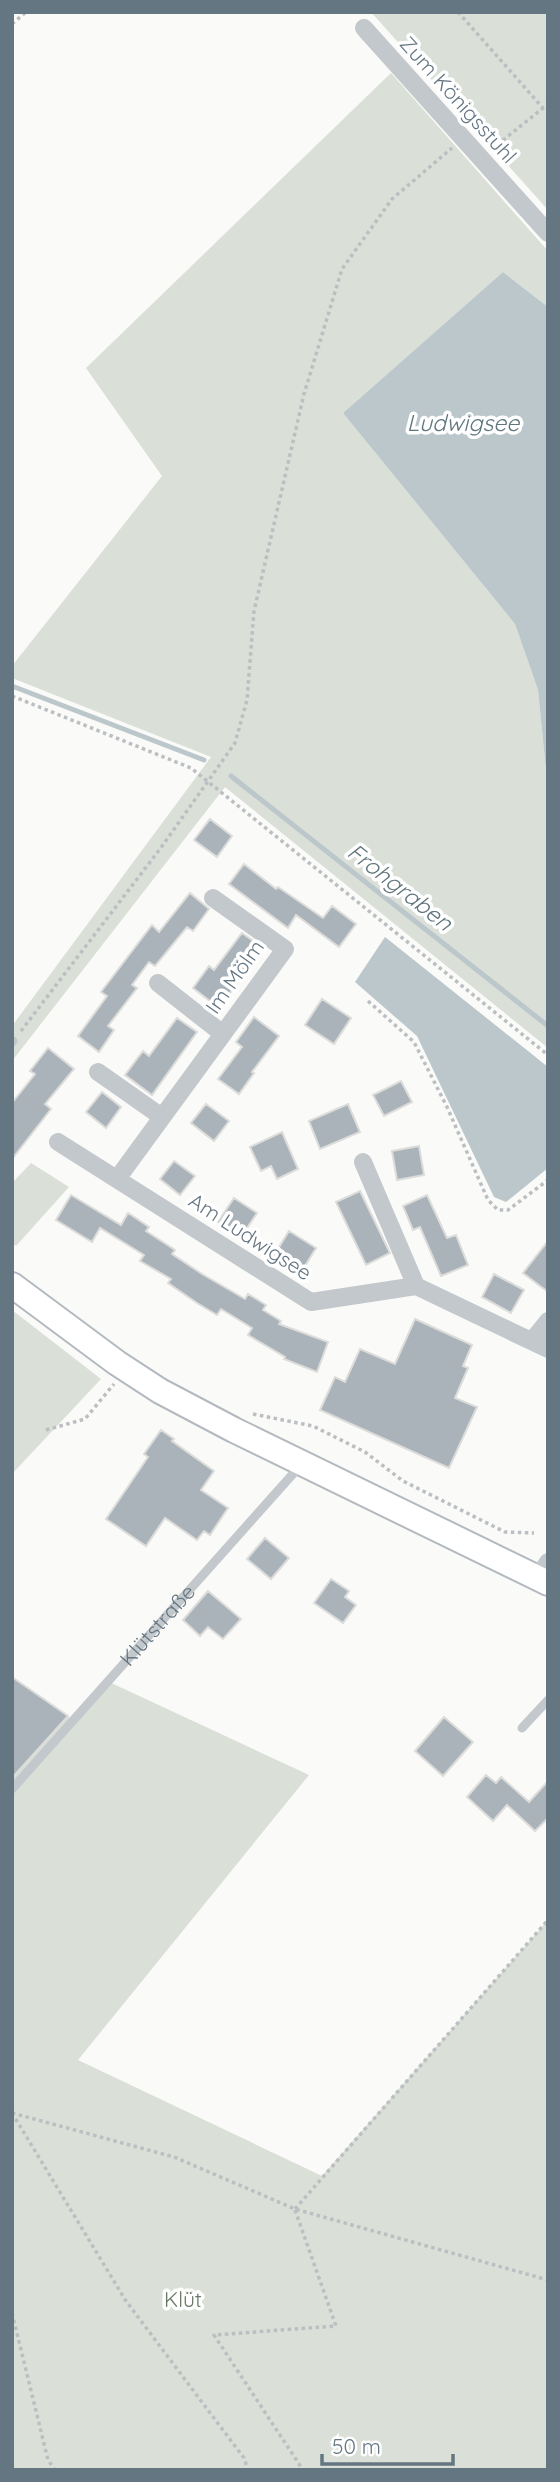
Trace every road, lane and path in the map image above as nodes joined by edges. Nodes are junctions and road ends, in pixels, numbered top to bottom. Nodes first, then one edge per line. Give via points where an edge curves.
1 (26, 12) edge
2 (458, 12) edge
3 (12, 24) edge
4 (363, 28) dead end
5 (548, 104) edge
6 (543, 108) junction
7 (463, 139) junction
8 (481, 159) junction
9 (548, 233) edge
10 (12, 696) edge
11 (208, 781) junction
12 (214, 898) dead end
13 (158, 983) dead end
14 (368, 1001) dead end
15 (223, 1034) junction
16 (13, 1042) edge
17 (548, 1055) edge
18 (97, 1072) dead end
19 (162, 1117) junction
20 (58, 1142) dead end
21 (363, 1162) dead end
22 (117, 1179) junction
23 (548, 1180) edge
24 (12, 1285) edge
25 (416, 1286) junction
26 (548, 1321) edge
27 (540, 1345) edge
28 (126, 1369) junction
29 (252, 1414) dead end
30 (46, 1430) dead end
31 (304, 1462) junction
32 (534, 1533) dead end
33 (544, 1574) edge
34 (548, 1700) edge
35 (522, 1728) dead end
36 (12, 1789) edge
37 (548, 1920) edge
38 (295, 2209) junction
39 (548, 2280) edge
40 (12, 2313) edge
41 (55, 2470) edge
42 (248, 2470) edge
43 (303, 2470) edge

1 - 3 path
2 - 6 path
4 - 7 street, Zum Königsstuhl
5 - 6 path
6 - 8 path
7 - 8 street, Zum Königsstuhl
7 - 11 path via 392,199 342,269 304,394 254,611 247,700 235,743
8 - 9 street, Zum Königsstuhl
10 - 11 path via 191,768
11 - 16 path
11 - 17 path
12 - 15 street, Im Mölm via 285,949
13 - 15 street, Im Mölm
14 - 23 path via 414,1042 488,1200 498,1210 508,1210
15 - 19 street, Im Mölm
18 - 19 street
19 - 22 street, Im Mölm
20 - 22 street, Am Ludwigsee
21 - 25 street
22 - 25 street, Am Ludwigsee via 311,1302
24 - 28 main road
25 - 27 street
26 - 27 street
28 - 30 path via 85,1419
28 - 31 main road via 173,1398
29 - 32 path via 313,1426 365,1452 403,1481 505,1532
31 - 33 main road
31 - 36 lane, Klütstraße
34 - 35 lane
37 - 38 path
38 - 39 path
38 - 42 path via 174,2157 12,2113 126,2301 244,2458
38 - 43 path via 336,2326 214,2335
40 - 41 path via 48,2460

